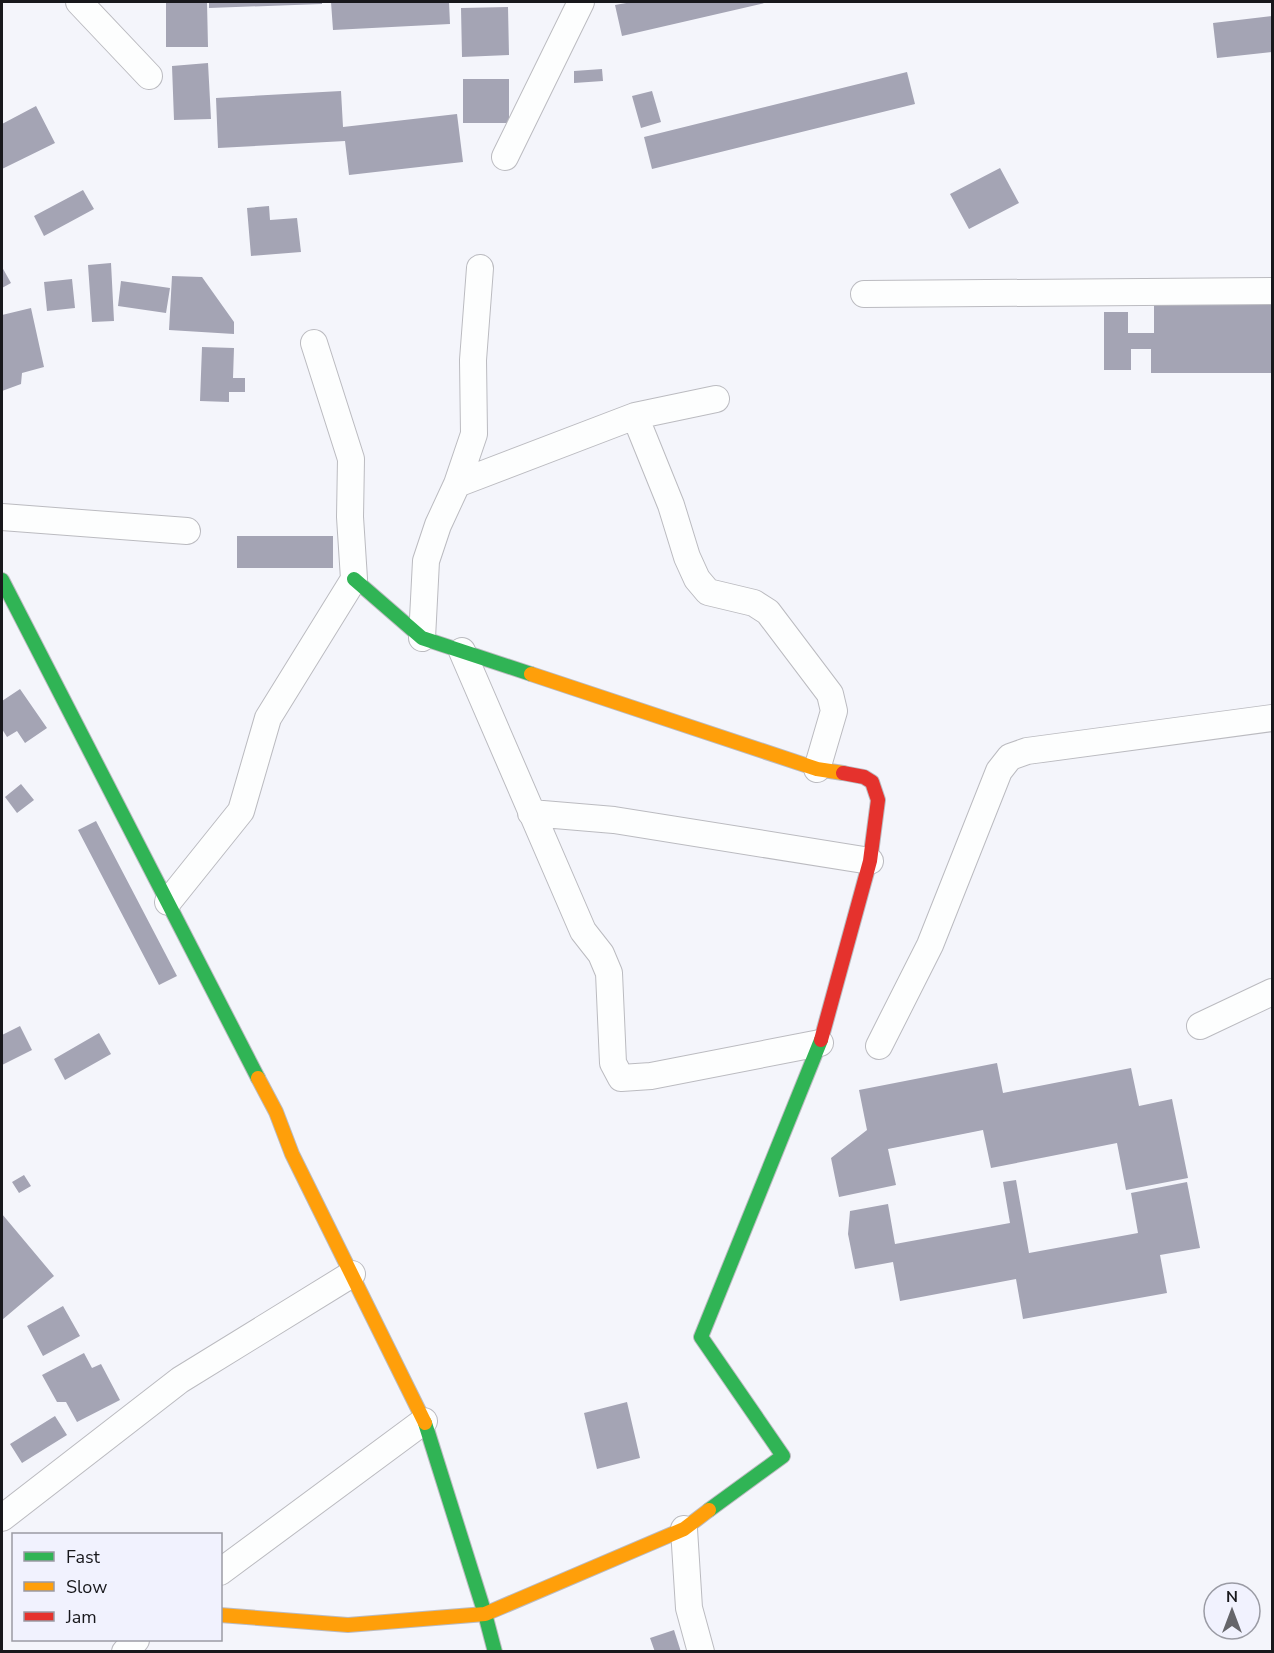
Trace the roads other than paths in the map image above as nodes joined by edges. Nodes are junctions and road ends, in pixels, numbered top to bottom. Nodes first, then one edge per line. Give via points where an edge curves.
1 (79, 2) edge
2 (581, 2) edge
3 (149, 76) dead end
4 (506, 157) dead end
5 (480, 268) dead end
6 (1272, 291) edge
7 (864, 294) dead end
8 (314, 343) dead end
9 (716, 399) dead end
10 (635, 416) junction
11 (458, 484) junction
12 (2, 517) edge
13 (187, 531) dead end
14 (354, 579) junction
15 (2, 580) edge
16 (422, 638) junction
17 (462, 651) junction
18 (1272, 718) edge
19 (817, 769) junction
20 (531, 813) junction
21 (870, 861) junction
22 (168, 902) junction
23 (1272, 992) edge
24 (1200, 1026) dead end
25 (820, 1043) junction
26 (879, 1046) dead end
27 (352, 1274) junction
28 (424, 1421) junction
29 (2, 1518) edge
30 (684, 1529) junction
31 (222, 1571) edge
32 (485, 1614) junction
33 (222, 1615) edge
34 (495, 1652) edge
35 (700, 1652) edge

1 - 3 street
2 - 4 street
5 - 11 street via 473,360 474,434
6 - 7 street
8 - 14 street via 351,459
9 - 10 street
10 - 11 street
10 - 19 street via 697,579 708,592 754,603 768,612 830,694 834,711
11 - 16 street via 426,561
12 - 13 street
14 - 16 street
14 - 22 street via 268,718 241,811
15 - 22 street
16 - 17 street
17 - 19 street
17 - 20 street
18 - 26 street via 1027,751 1011,757 999,771 930,945
19 - 21 street via 864,777 872,782 878,800
20 - 21 street via 614,820
20 - 25 street via 583,931 601,954 609,973 613,1063 621,1078 651,1076
21 - 25 street
22 - 27 street via 276,1112 292,1154
23 - 24 street
25 - 30 street via 701,1337 783,1456
27 - 28 street
27 - 29 street via 180,1380
28 - 31 street
28 - 32 street
30 - 32 street
30 - 35 street via 689,1608
32 - 33 street via 348,1625
32 - 34 street

